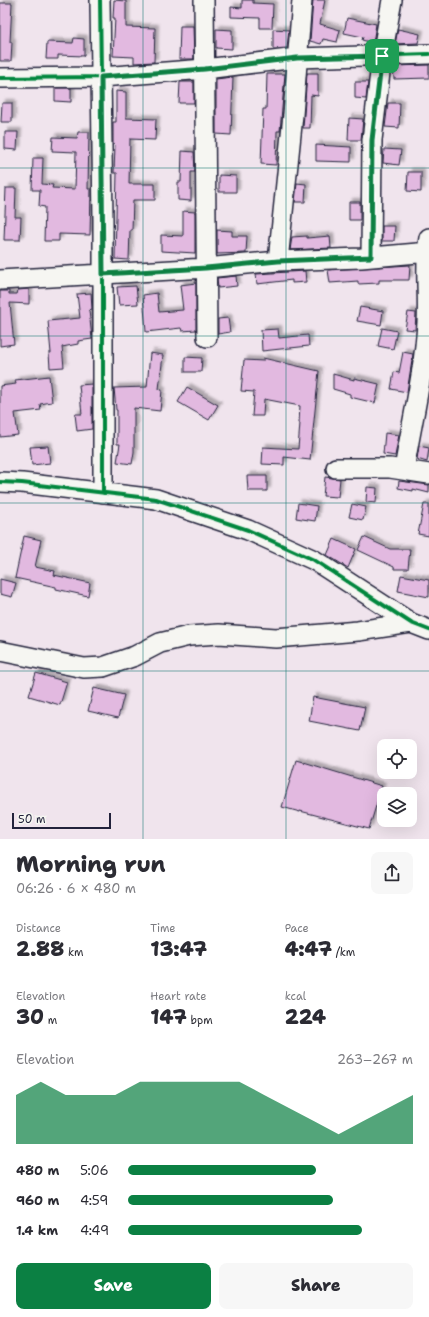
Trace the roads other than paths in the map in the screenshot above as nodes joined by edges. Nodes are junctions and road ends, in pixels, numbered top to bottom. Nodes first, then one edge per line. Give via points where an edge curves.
1 (100, 0) edge
2 (204, 0) edge
3 (302, 0) edge
4 (392, 0) edge
5 (429, 54) edge
6 (382, 56) junction
7 (297, 58) junction
8 (205, 69) junction
9 (101, 77) junction
10 (0, 78) edge
11 (428, 247) edge
12 (371, 257) junction
13 (278, 261) junction
14 (206, 268) junction
15 (103, 274) junction
16 (0, 280) edge
17 (207, 337) dead end
18 (426, 375) edge
19 (336, 468) dead end
20 (404, 470) junction
21 (429, 474) edge
22 (0, 482) edge
23 (103, 492) junction
24 (411, 623) junction
25 (429, 630) edge
26 (0, 651) edge

1 - 9 street
2 - 8 street
3 - 7 street
4 - 6 street
5 - 6 street
6 - 7 street
6 - 12 street via 372,140
7 - 8 street
7 - 13 street
8 - 9 street
8 - 14 street
9 - 10 street
9 - 15 street
11 - 12 street
11 - 18 street
12 - 13 street
13 - 14 street
14 - 15 street
14 - 17 street
15 - 16 street
15 - 23 street
18 - 20 street via 411,424
19 - 20 street
20 - 21 street
22 - 23 street
23 - 24 street via 156,499 248,530 314,560
24 - 25 street
24 - 26 street via 358,631 276,638 219,634 189,636 160,643 135,656 104,667 84,668

